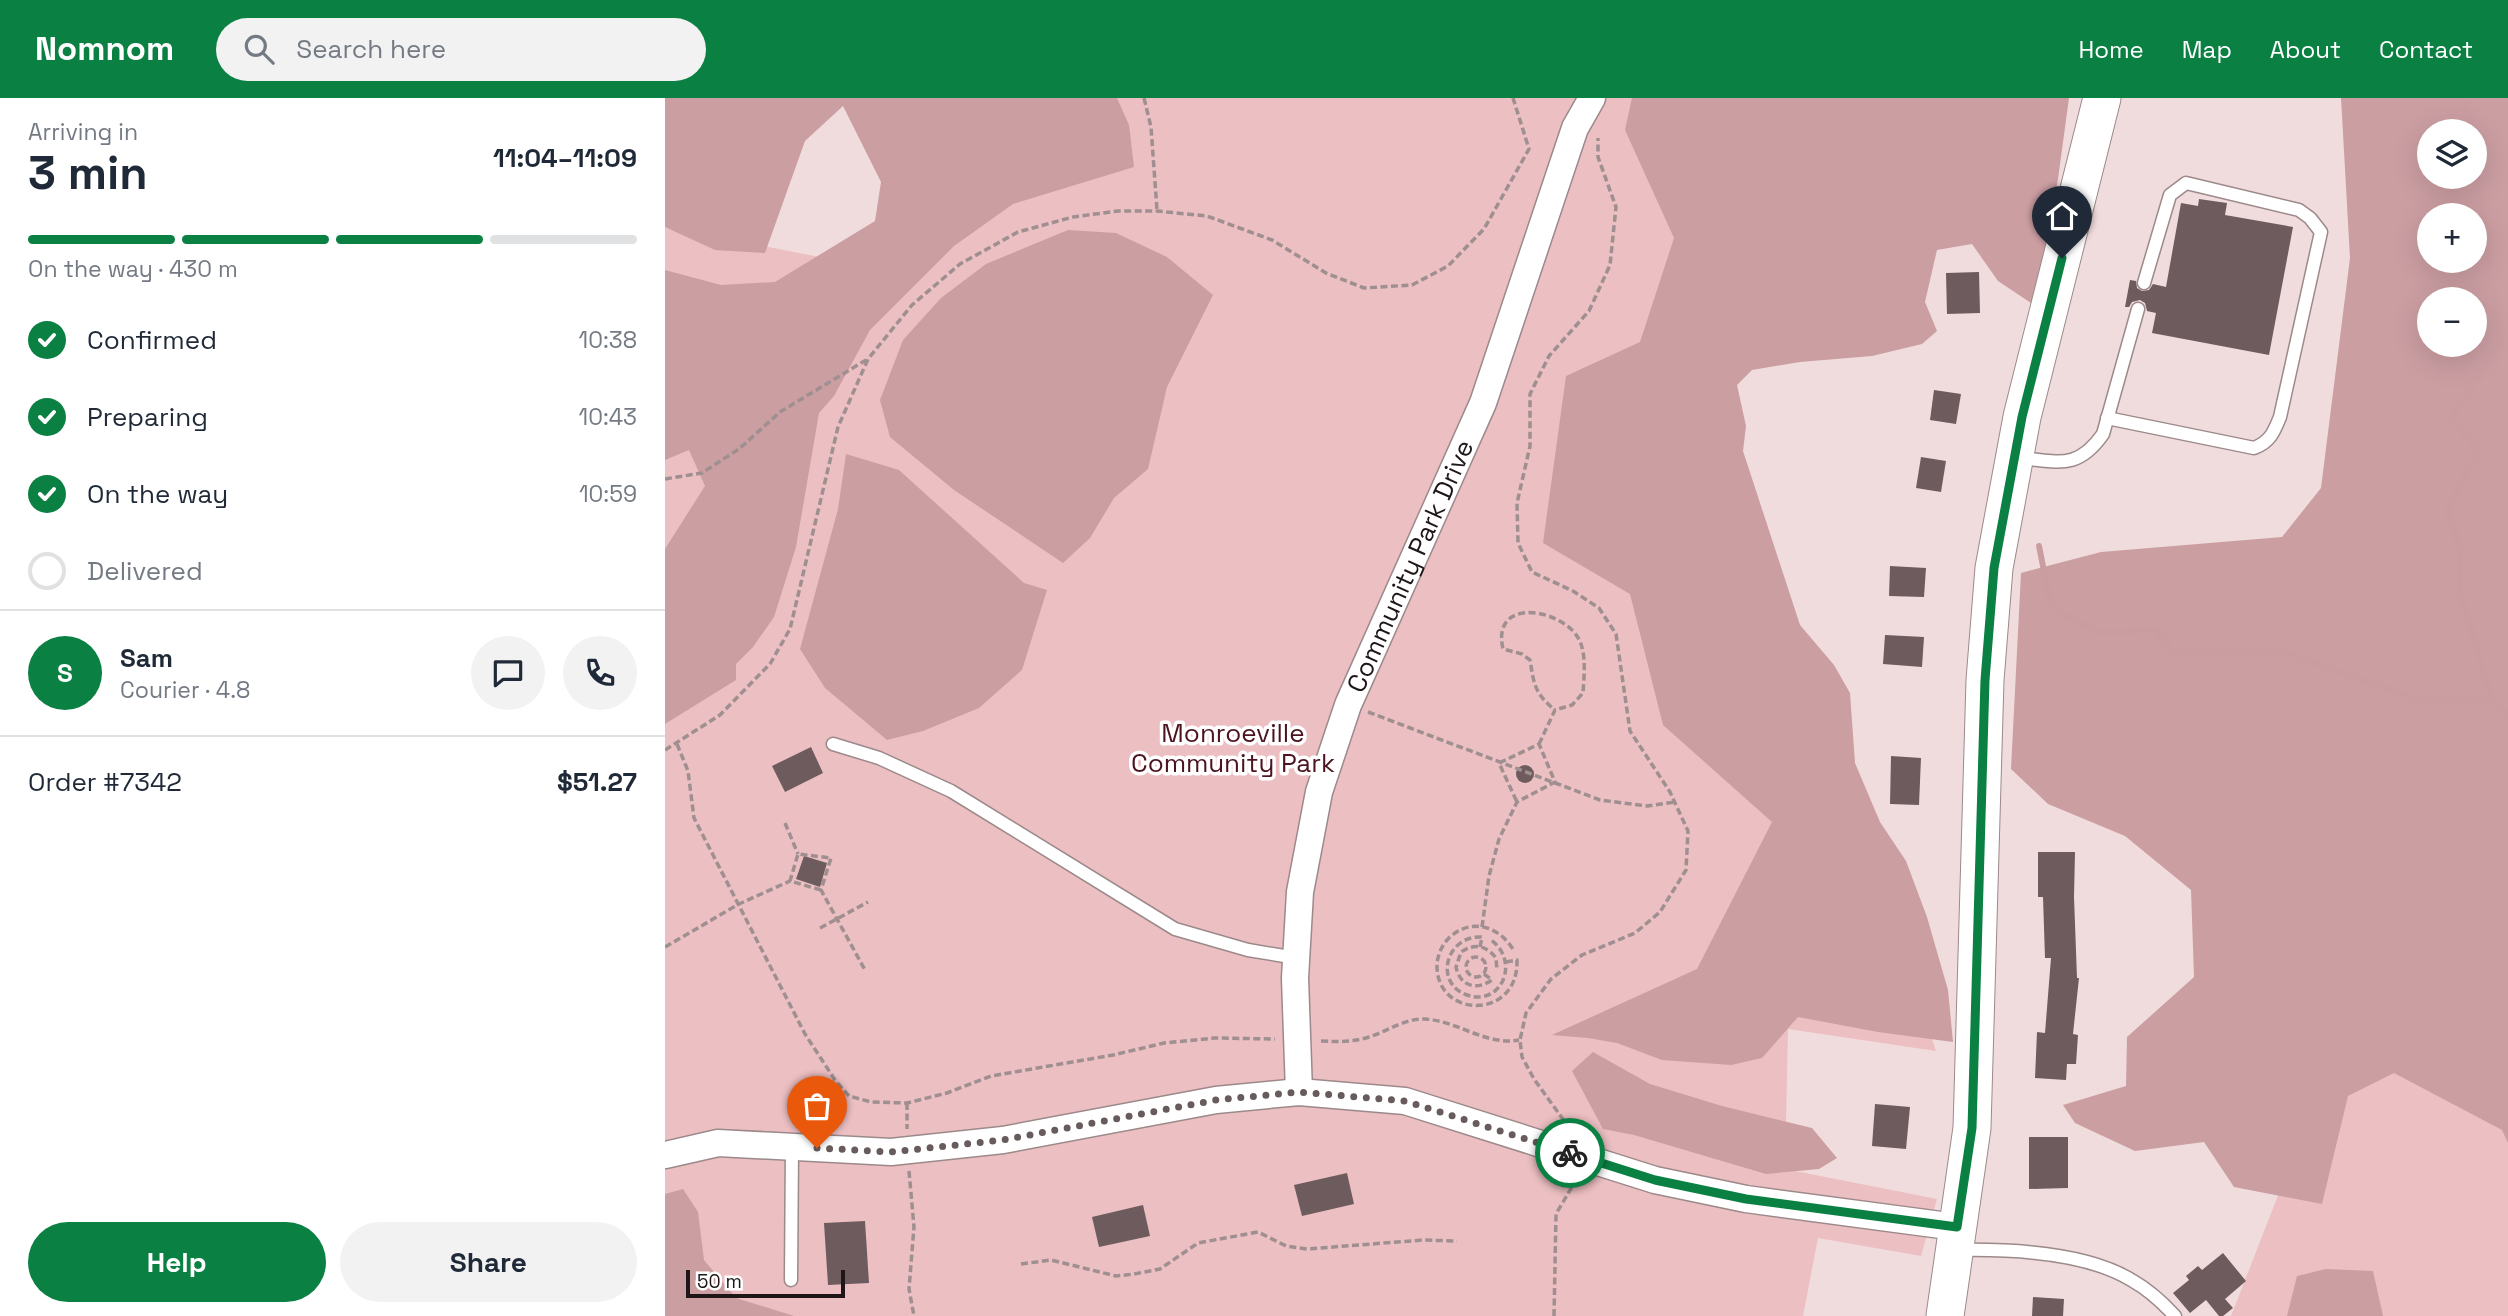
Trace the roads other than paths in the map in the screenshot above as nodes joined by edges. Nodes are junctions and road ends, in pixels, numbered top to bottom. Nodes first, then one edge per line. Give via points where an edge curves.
1 (2102, 98) edge
2 (1592, 99) edge
3 (2144, 283) dead end
4 (2138, 309) dead end
5 (2107, 418) junction
6 (2015, 458) junction
7 (832, 744) dead end
8 (1296, 958) junction
9 (1299, 1092) junction
10 (792, 1147) junction
11 (665, 1155) edge
12 (1955, 1239) junction
13 (791, 1280) dead end
14 (1945, 1316) edge
15 (2175, 1316) edge

1 - 6 street
2 - 8 street, Community Park Drive via 1575,128 1483,402 1348,705 1319,792 1300,892
3 - 5 lane via 2170,195 2186,183 2299,210 2321,232 2280,417 2265,444 2254,448
4 - 5 lane
5 - 6 lane via 2092,450 2070,462
6 - 12 street via 1994,568 1985,680 1972,1128
7 - 8 lane via 879,758 951,791 1175,929
8 - 9 street, Community Park Drive
9 - 10 street via 1216,1100 1003,1140 891,1152
9 - 12 street via 1405,1101 1655,1180
10 - 11 street via 718,1143
10 - 13 lane
12 - 14 street
12 - 15 lane via 1982,1250 2056,1257 2111,1270 2159,1299

